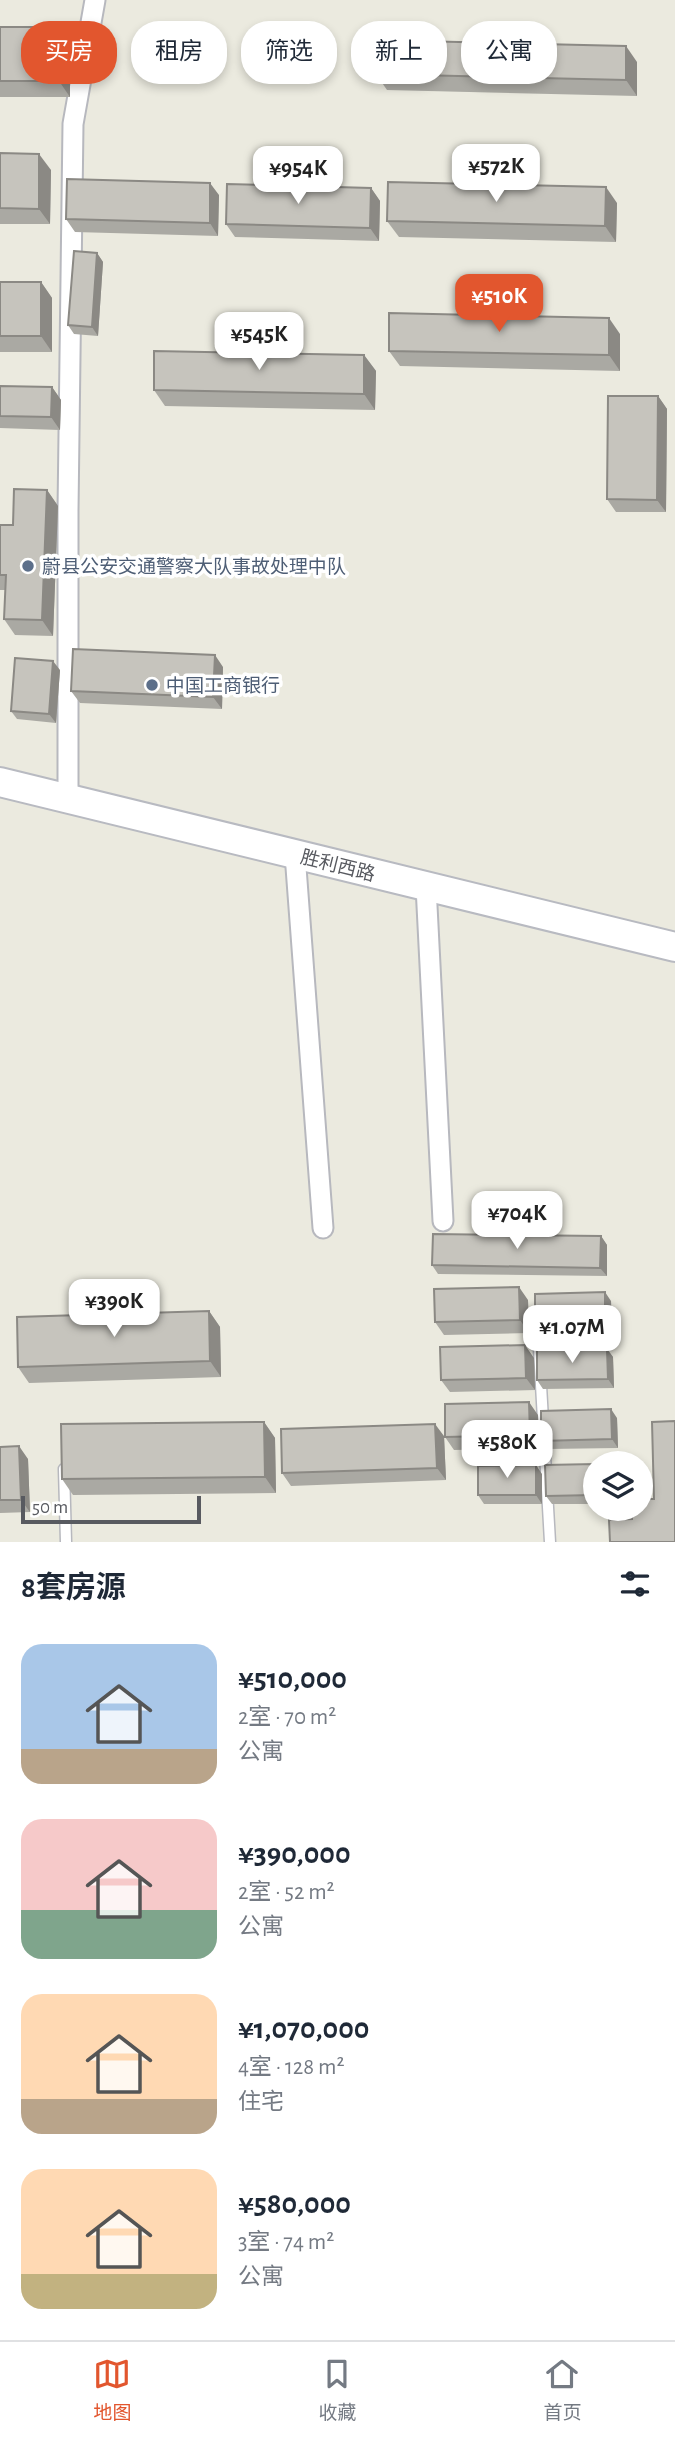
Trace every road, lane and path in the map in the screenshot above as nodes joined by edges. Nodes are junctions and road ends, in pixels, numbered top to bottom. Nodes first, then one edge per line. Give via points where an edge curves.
1 (95, 0) edge
2 (0, 782) edge
3 (68, 799) junction
4 (295, 854) junction
5 (426, 886) junction
6 (675, 947) edge
7 (443, 1221) dead end
8 (323, 1228) dead end
9 (536, 1303) edge
10 (64, 1463) edge
11 (66, 1542) edge
12 (551, 1542) edge

1 - 3 street via 73,124
2 - 3 main road, 胜利西路
3 - 4 main road, 胜利西路
4 - 5 main road, 胜利西路
4 - 8 street
5 - 6 main road, 胜利西路
5 - 7 street
9 - 12 lane
10 - 11 lane

